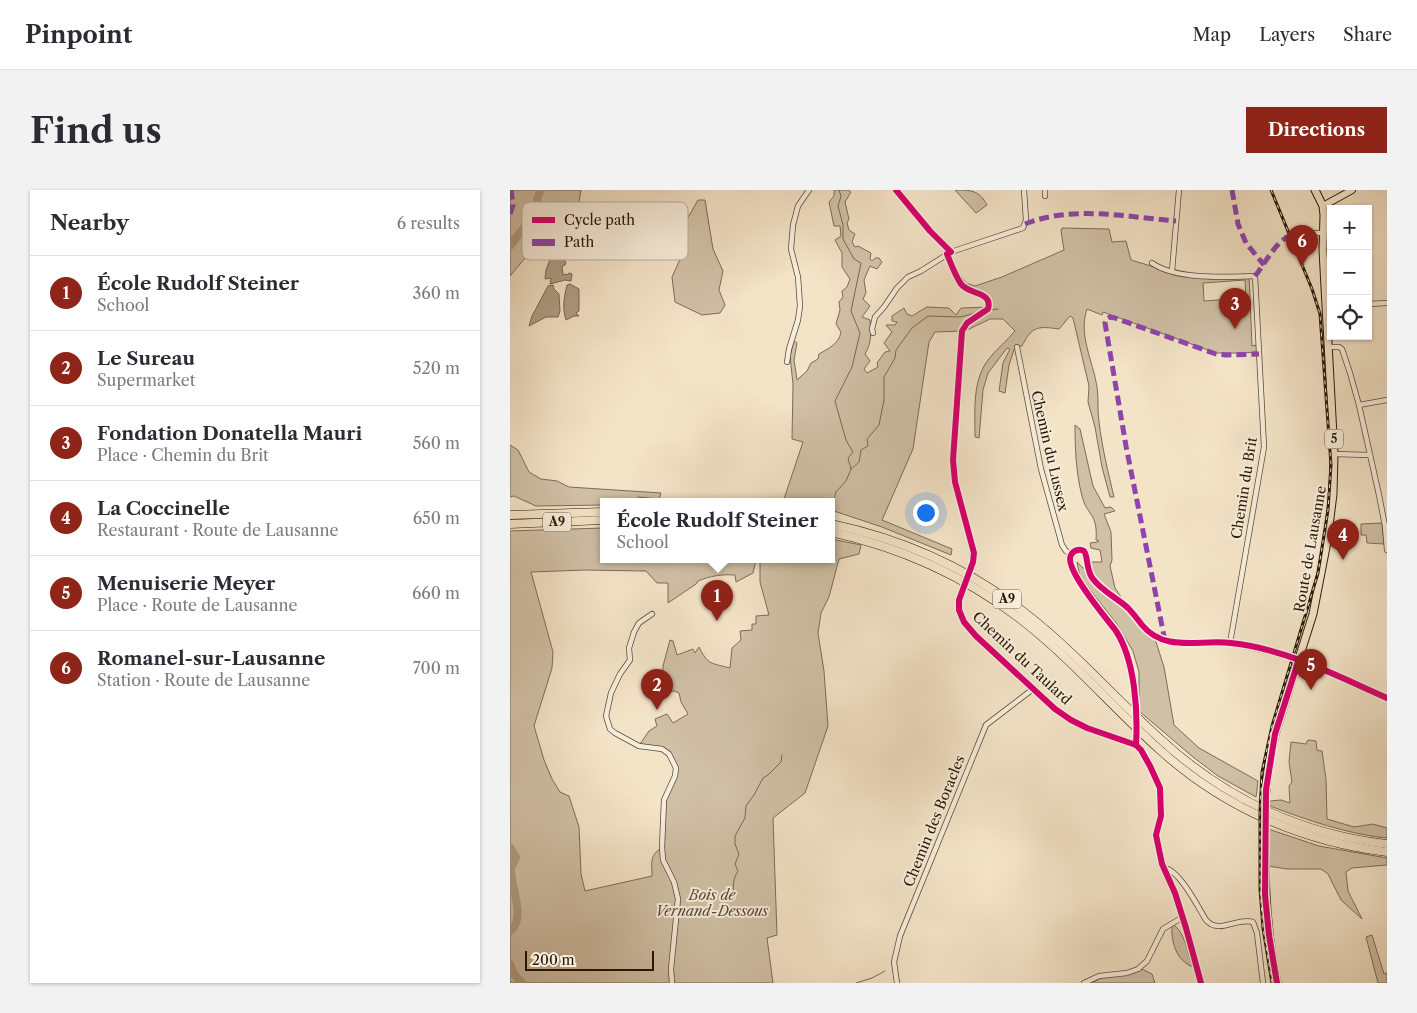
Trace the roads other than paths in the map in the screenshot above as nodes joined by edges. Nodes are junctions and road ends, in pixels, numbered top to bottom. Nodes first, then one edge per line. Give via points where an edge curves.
1 (809, 190) edge
2 (896, 190) edge
3 (1024, 190) edge
4 (1046, 190) edge
5 (1179, 190) edge
6 (1315, 190) edge
7 (1352, 190) edge
8 (1045, 196) dead end
9 (1322, 206) junction
10 (1296, 233) dead end
11 (1323, 233) junction
12 (949, 253) junction
13 (1152, 263) dead end
14 (1172, 270) junction
15 (1327, 295) edge
16 (1387, 303) edge
17 (1372, 304) edge
18 (873, 333) dead end
19 (1328, 340) edge
20 (1328, 347) junction
21 (1017, 348) dead end
22 (788, 362) dead end
23 (1387, 400) edge
24 (1359, 405) junction
25 (1334, 454) junction
26 (1370, 455) junction
27 (600, 512) edge
28 (510, 515) edge
29 (600, 520) edge
30 (510, 524) edge
31 (835, 525) edge
32 (1386, 526) edge
33 (835, 532) edge
34 (866, 536) junction
35 (1387, 550) edge
36 (1071, 554) junction
37 (652, 614) dead end
38 (1230, 643) junction
39 (1299, 659) junction
40 (1033, 689) junction
41 (1387, 698) edge
42 (1135, 709) dead end
43 (1136, 736) dead end
44 (1136, 745) junction
45 (1387, 844) edge
46 (1387, 852) edge
47 (1165, 868) junction
48 (1183, 917) junction
49 (672, 983) edge
50 (897, 983) edge
51 (1084, 983) edge
52 (1201, 983) edge
53 (1263, 983) edge
54 (1277, 983) edge

1 - 22 street via 798,206 793,225 791,249 800,306 788,349
2 - 12 street
3 - 12 street via 1026,224 1017,231
4 - 8 street
5 - 14 street
6 - 9 main road, 5
7 - 9 street
9 - 11 main road, Route de Lausanne / 5
10 - 11 street
11 - 15 main road, Route de Lausanne / 5
12 - 18 street via 908,277 897,288 875,317
12 - 40 street, Chemin du Taulard, bridge via 961,284 987,297 990,304 981,315 967,322 962,331 953,460 973,562 960,594 959,610 976,636
13 - 14 street
14 - 38 street, Chemin du Brit via 1206,277 1255,276 1264,447
16 - 17 street
19 - 20 main road, Route de Lausanne / 5
20 - 24 street via 1339,347 1343,351
20 - 25 main road, Route de Lausanne / 5
21 - 36 street, Chemin du Lussex via 1041,469 1062,545
23 - 24 street
24 - 26 street
25 - 26 street
25 - 39 main road, Route de Lausanne / 5 via 1327,542 1313,614
26 - 32 street
27 - 28 highway, A9
29 - 30 highway, A9
31 - 34 highway, A9
32 - 35 street
33 - 34 highway, A9
34 - 45 highway, A9 via 909,546 944,562 1016,605 1063,644 1171,749 1228,791 1303,826
34 - 46 highway, A9 via 962,580 1002,605 1057,650 1161,751 1224,798 1301,834
36 - 38 street via 1080,550 1086,555 1088,571 1095,582 1128,608 1157,638 1178,644
36 - 42 street, Chemin du Lussex via 1070,562 1079,580 1123,644 1130,666
37 - 49 street via 639,623 634,632 629,648 630,660 611,693 606,716 615,733 639,746 662,749 669,754 676,768 664,800 662,847 663,860 678,899
38 - 39 street
39 - 41 street
39 - 54 main road, Route de Lausanne / 5, bridge via 1275,734 1265,800 1266,912
40 - 44 street, Chemin du Taulard via 1071,720
40 - 50 street, Chemin des Boracles via 986,724 900,936 894,962
43 - 44 street
44 - 47 street via 1160,788 1161,816 1156,835
47 - 48 street
47 - 53 street via 1177,876 1211,925 1253,922
48 - 51 street via 1160,933 1147,961 1138,970 1099,976
48 - 52 street

